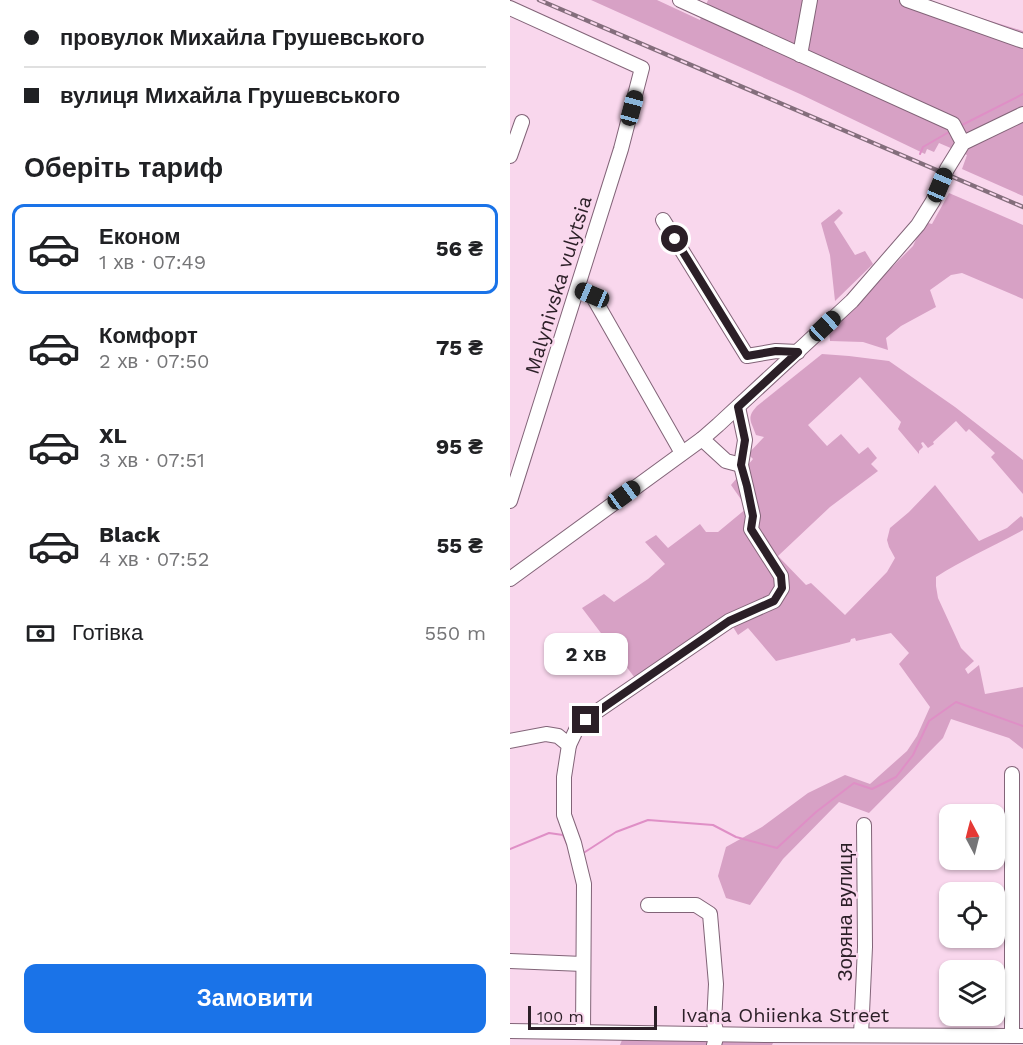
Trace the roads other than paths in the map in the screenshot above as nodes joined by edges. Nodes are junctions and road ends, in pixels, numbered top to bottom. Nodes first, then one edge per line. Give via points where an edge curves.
1 (680, 0) edge
2 (810, 0) edge
3 (907, 0) edge
4 (510, 8) edge
5 (1023, 41) edge
6 (800, 55) junction
7 (1023, 114) edge
8 (522, 122) dead end
9 (963, 143) junction
10 (510, 156) edge
11 (663, 220) dead end
12 (578, 289) junction
13 (798, 352) junction
14 (738, 407) junction
15 (702, 439) junction
16 (682, 453) junction
17 (741, 465) junction
18 (510, 501) edge
19 (510, 579) edge
20 (510, 741) edge
21 (569, 745) junction
22 (1012, 774) dead end
23 (864, 825) dead end
24 (648, 905) dead end
25 (510, 961) edge
26 (583, 964) junction
27 (510, 1031) edge
28 (583, 1032) junction
29 (861, 1035) junction
30 (1018, 1036) edge
31 (715, 1040) edge

1 - 6 street
2 - 6 street
3 - 5 street
4 - 12 street, Malynivska vulytsia via 642,68
6 - 9 street via 953,124
7 - 9 street
8 - 10 street
9 - 13 street via 918,225 852,301
11 - 13 street via 747,356
12 - 16 street via 592,295
12 - 18 street, Malynivska vulytsia
13 - 14 street
14 - 15 street
14 - 17 street via 745,440
15 - 16 street
15 - 17 street via 726,461
16 - 19 street
17 - 21 street via 753,516 751,529 781,576 782,588 774,601 729,621 596,712 577,728
20 - 21 street via 546,734 558,736
21 - 26 street via 564,815 584,884
22 - 30 street
23 - 29 street, Зоряна вулиця
24 - 31 street via 696,905 710,914 716,984
25 - 26 street
26 - 28 street
27 - 28 street, Ivana Ohiienka Street
28 - 31 street, Ivana Ohiienka Street
29 - 30 street, Ivana Ohiienka Street
29 - 31 street, Ivana Ohiienka Street

